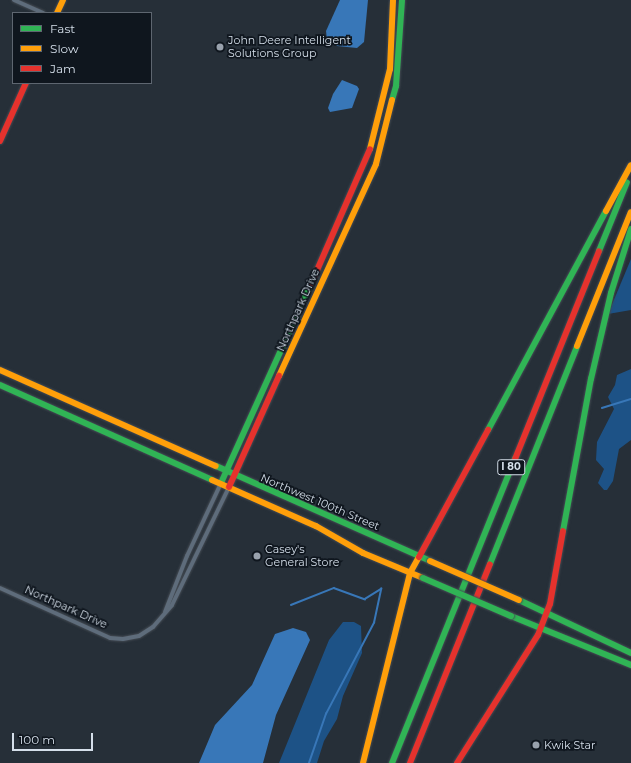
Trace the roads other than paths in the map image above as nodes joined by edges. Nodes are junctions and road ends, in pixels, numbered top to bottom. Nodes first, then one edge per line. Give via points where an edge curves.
1 (14, 0) edge
2 (63, 0) edge
3 (393, 0) edge
4 (402, 0) edge
5 (40, 12) edge
6 (57, 12) edge
7 (26, 84) edge
8 (0, 141) edge
9 (631, 165) edge
10 (631, 172) edge
11 (346, 206) junction
12 (355, 210) junction
13 (631, 212) edge
14 (631, 229) edge
15 (282, 347) junction
16 (291, 351) junction
17 (0, 370) edge
18 (0, 385) edge
19 (226, 471) junction
20 (235, 475) junction
21 (221, 483) junction
22 (229, 487) junction
23 (418, 555) junction
24 (410, 573) junction
25 (0, 588) edge
26 (547, 613) junction
27 (164, 614) junction
28 (541, 629) junction
29 (631, 653) edge
30 (631, 665) edge
31 (363, 763) edge
32 (392, 763) edge
33 (410, 763) edge
34 (457, 763) edge

1 - 5 street
2 - 6 main road
3 - 11 main road, Northpark Drive via 390,69 382,105 367,160
4 - 12 main road, Northpark Drive via 396,86 376,164
7 - 8 main road
9 - 23 main road
10 - 32 main road, I 80
11 - 12 street
11 - 15 main road, Northpark Drive
12 - 16 main road, Northpark Drive
13 - 33 main road, I 80
14 - 26 main road via 598,345
15 - 16 street
15 - 19 main road, Northpark Drive
16 - 20 main road, Northpark Drive
17 - 19 main road, Northwest 100th Street
18 - 21 main road, Northwest 100th Street
19 - 20 main road, Northwest 100th Street
19 - 21 main road, Northpark Drive
20 - 22 main road, Northpark Drive
20 - 23 main road, Northwest 100th Street
21 - 22 main road, Northwest 100th Street
21 - 27 street, Northpark Drive via 187,556
22 - 24 main road, Northwest 100th Street via 323,529 363,552
22 - 27 street, Northpark Drive via 195,560
23 - 24 main road
23 - 26 main road, Northwest 100th Street, bridge
24 - 28 main road, Northwest 100th Street, bridge
24 - 31 main road
25 - 27 street, Northpark Drive via 110,638 139,636 153,627
26 - 28 main road
26 - 29 main road, Northwest 100th Street
28 - 30 main road, Northwest 100th Street
28 - 34 main road

